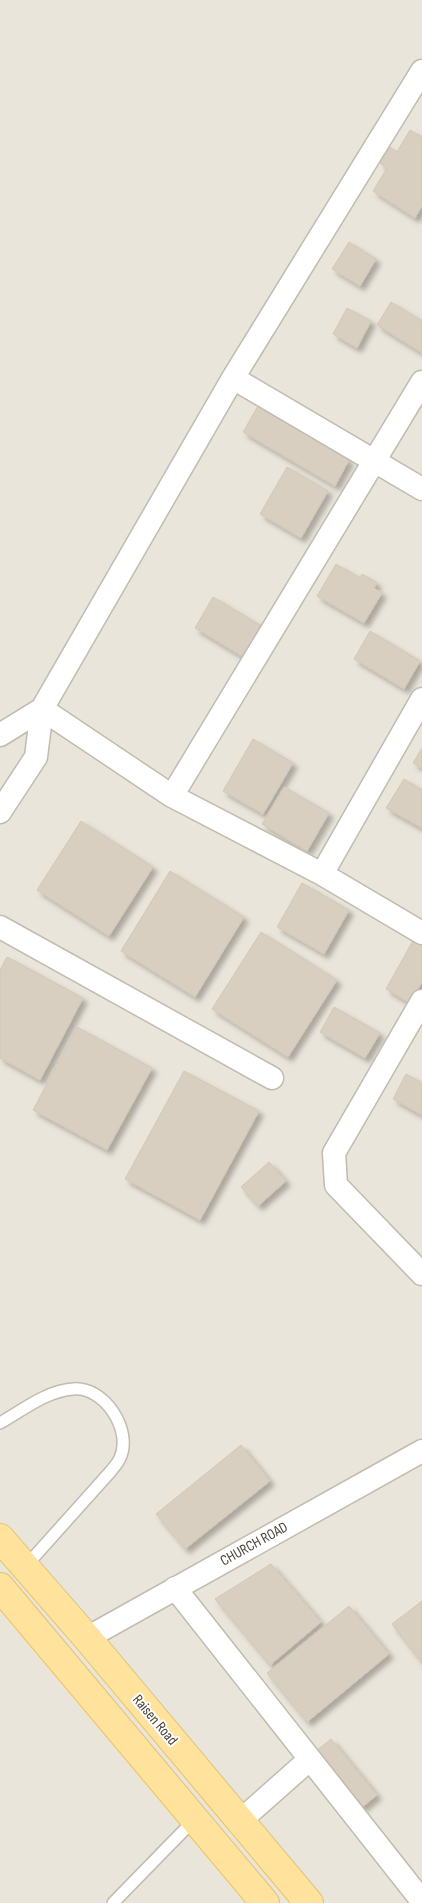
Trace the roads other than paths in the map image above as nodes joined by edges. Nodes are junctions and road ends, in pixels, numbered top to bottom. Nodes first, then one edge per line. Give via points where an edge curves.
1 (422, 71) edge
2 (233, 378) junction
3 (422, 382) edge
4 (374, 460) junction
5 (422, 489) edge
6 (422, 699) edge
7 (42, 709) junction
8 (0, 735) edge
9 (172, 796) junction
10 (0, 812) edge
11 (322, 874) junction
12 (0, 927) edge
13 (422, 933) edge
14 (422, 1001) edge
15 (272, 1078) dead end
16 (422, 1274) edge
17 (0, 1423) edge
18 (422, 1450) edge
19 (0, 1538) edge
20 (25, 1567) junction
21 (0, 1587) edge
22 (175, 1588) junction
23 (54, 1600) junction
24 (29, 1622) junction
25 (87, 1638) junction
26 (310, 1759) junction
27 (195, 1819) junction
28 (240, 1821) junction
29 (422, 1901) edge
30 (113, 1903) edge
31 (265, 1903) edge
32 (309, 1903) edge

1 - 2 street
2 - 4 street
2 - 7 street
3 - 4 street
4 - 5 street
4 - 9 street
6 - 11 street
7 - 8 street
7 - 9 street
7 - 10 street via 36,757
9 - 11 street
11 - 13 street
12 - 15 street
14 - 16 street via 334,1153 336,1185
17 - 20 lane via 48,1395 61,1390 84,1389 103,1400 112,1411 122,1435 120,1458 111,1471
18 - 22 street, CHURCH ROAD
19 - 20 main road, Raisen Road
20 - 23 main road, Raisen Road
21 - 24 main road
22 - 25 street, CHURCH ROAD
22 - 26 street
23 - 24 main road
23 - 25 main road, Raisen Road
24 - 27 main road
25 - 28 main road, Raisen Road
26 - 28 street
26 - 29 street
27 - 30 lane
27 - 31 main road
28 - 32 main road, Raisen Road

